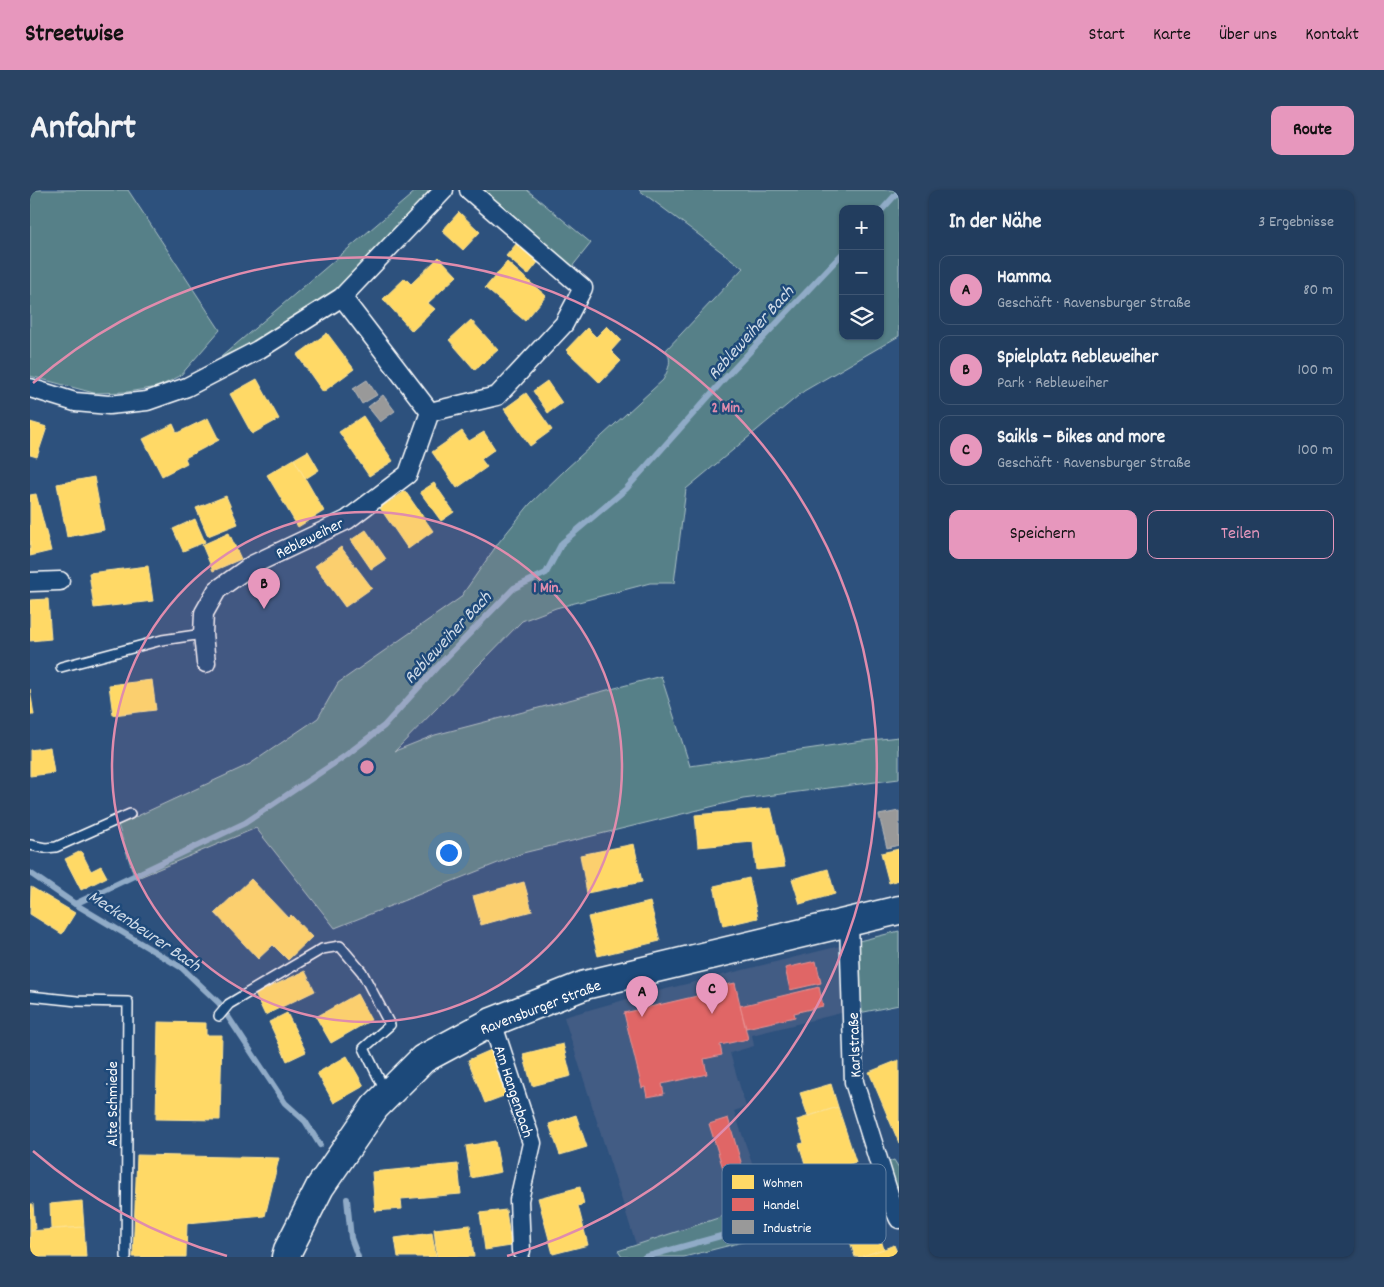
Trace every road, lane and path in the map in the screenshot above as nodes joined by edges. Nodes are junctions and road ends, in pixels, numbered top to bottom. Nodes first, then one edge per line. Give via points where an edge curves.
1 (444, 190) edge
2 (469, 190) edge
3 (342, 297) junction
4 (30, 388) edge
5 (430, 412) junction
6 (60, 581) dead end
7 (30, 582) edge
8 (203, 634) junction
9 (206, 663) dead end
10 (61, 667) dead end
11 (130, 814) dead end
12 (30, 845) edge
13 (899, 910) edge
14 (848, 923) junction
15 (30, 996) edge
16 (219, 1016) dead end
17 (492, 1022) junction
18 (387, 1095) junction
19 (880, 1164) edge
20 (886, 1184) edge
21 (895, 1212) edge
22 (521, 1251) dead end
23 (126, 1257) edge
24 (286, 1257) edge

1 - 3 street
2 - 5 street via 583,288 564,324 497,396
3 - 4 street via 250,354 187,387 148,401 109,405 75,402
3 - 5 street
5 - 8 street, Rebleweiher via 408,474 347,520 252,565 216,590 204,613
6 - 7 street
8 - 9 street, Rebleweiher
8 - 10 lane via 162,640
11 - 12 lane via 56,847
13 - 14 main road, Ravensburger Straße
14 - 17 main road, Ravensburger Straße via 585,985
14 - 19 street, Karlstraße via 854,1082
15 - 23 lane, Alte Schmiede via 128,1002
16 - 18 lane via 229,1004 322,949 340,946 362,972 390,1024 364,1048
17 - 18 main road, Ravensburger Straße via 423,1059
17 - 22 street, Am Hangenbach via 532,1143 519,1200
18 - 24 main road, Ravensburger Straße via 375,1107 320,1187
20 - 21 street, Karlstraße

